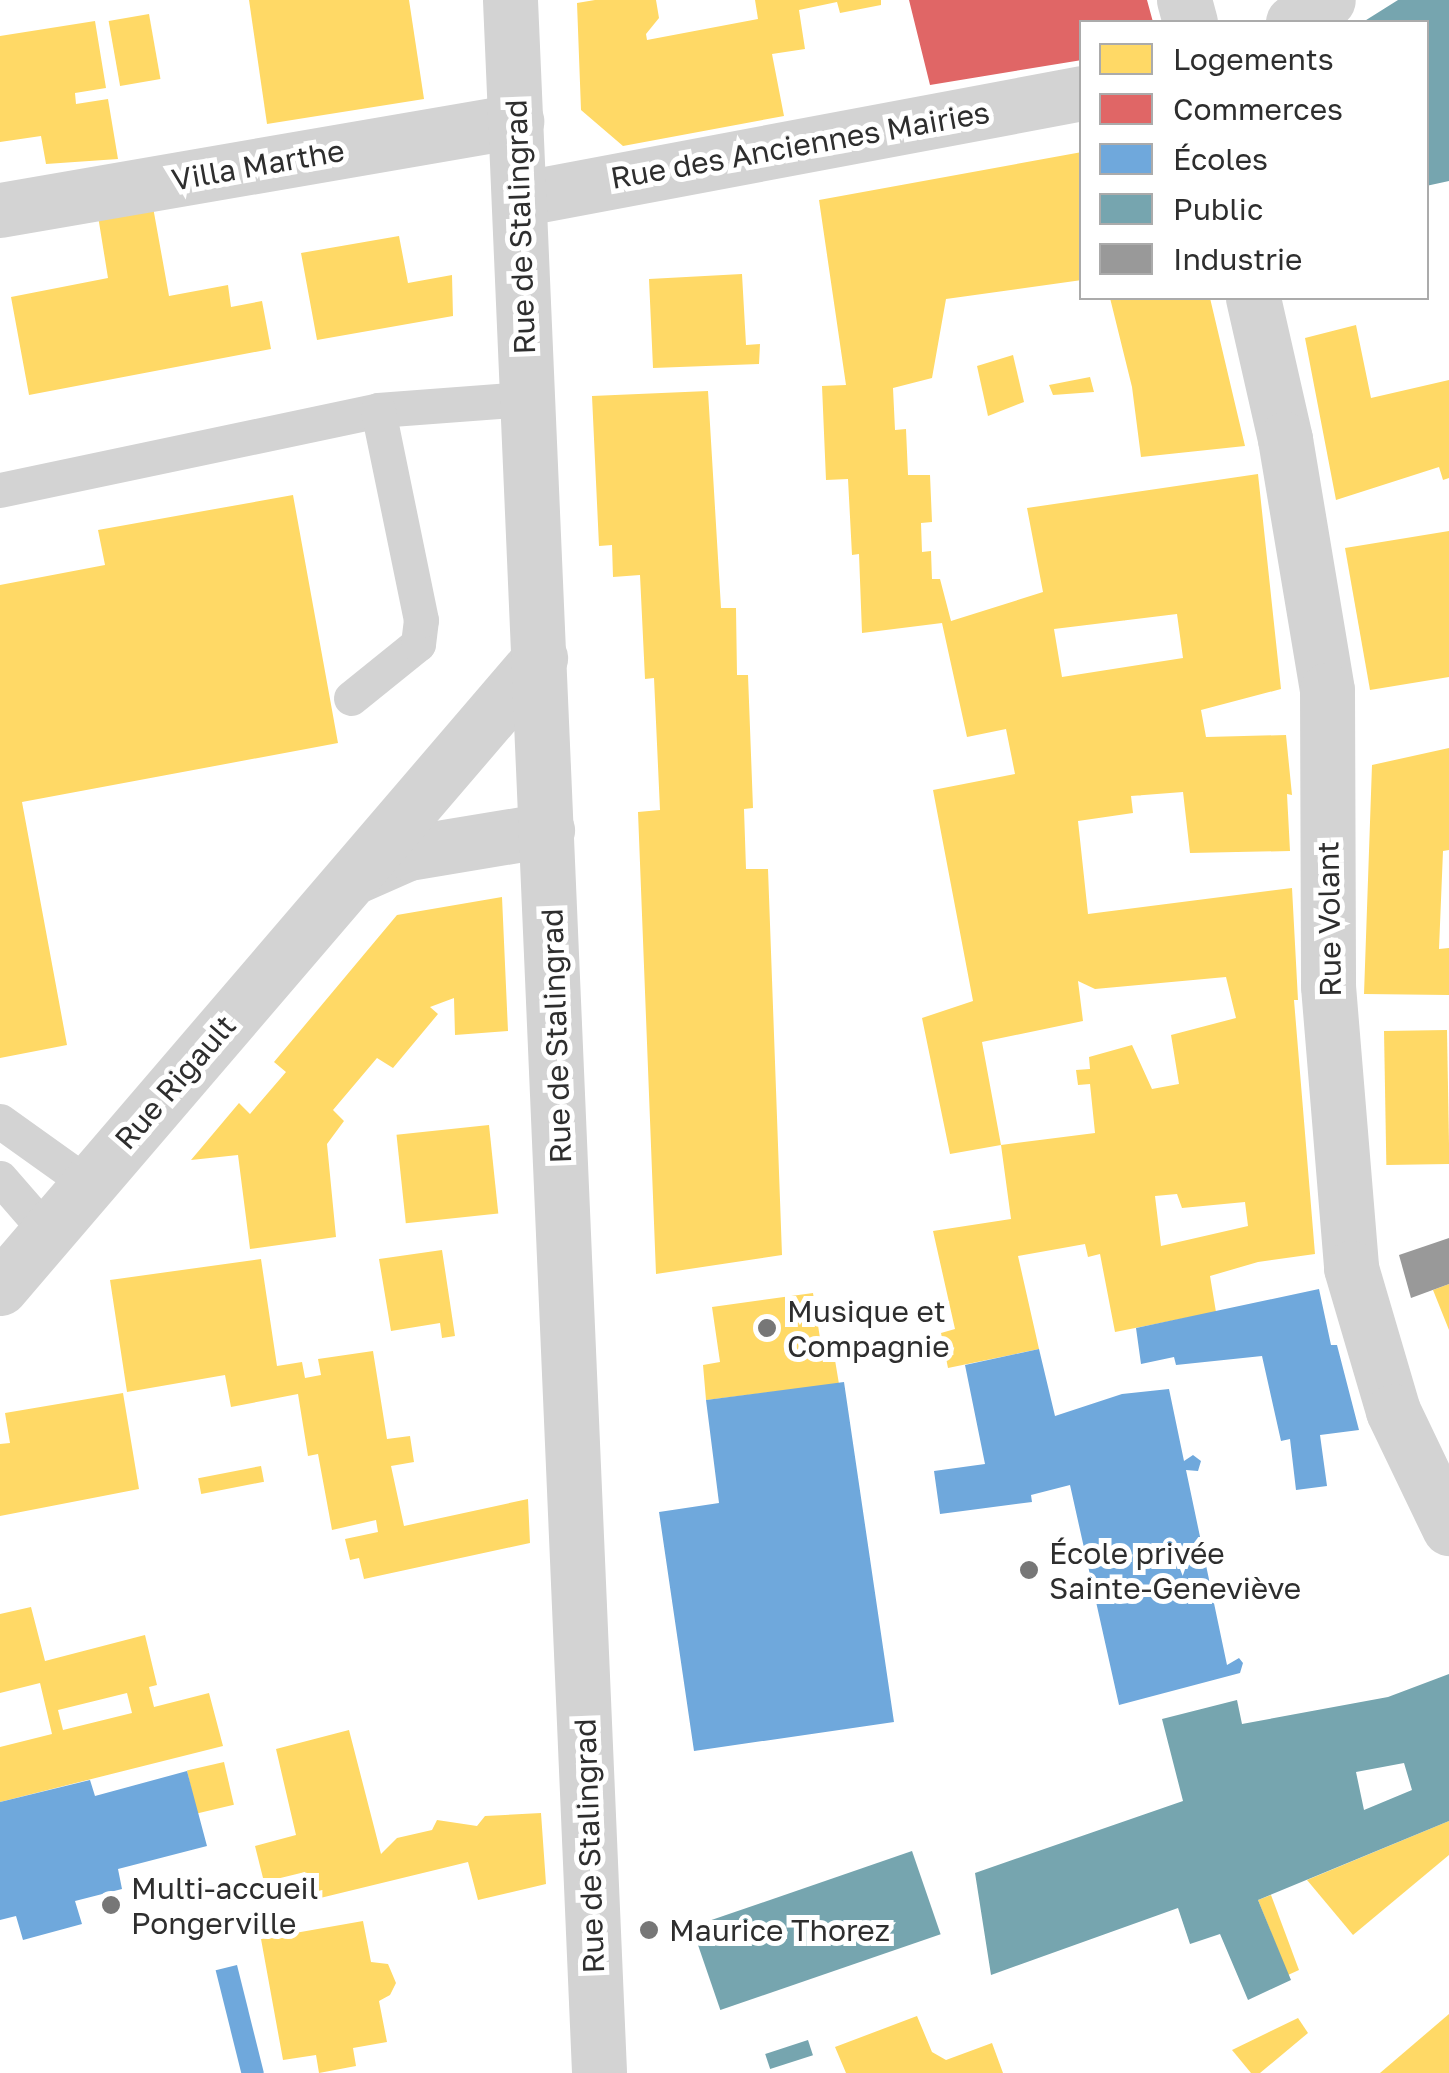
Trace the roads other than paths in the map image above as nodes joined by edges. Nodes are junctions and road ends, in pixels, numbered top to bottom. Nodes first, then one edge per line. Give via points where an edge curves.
1 (510, 0) edge
2 (1328, 0) edge
3 (1296, 20) edge
4 (1079, 94) edge
5 (516, 121) junction
6 (518, 199) junction
7 (0, 210) edge
8 (1254, 300) edge
9 (526, 399) junction
10 (378, 410) junction
11 (0, 490) edge
12 (540, 658) junction
13 (351, 698) dead end
14 (548, 830) junction
15 (350, 878) junction
16 (0, 1121) edge
17 (0, 1178) edge
18 (88, 1184) junction
19 (47, 1232) junction
20 (0, 1288) edge
21 (1449, 1528) edge
22 (598, 2073) edge

1 - 5 street, Rue de Stalingrad
2 - 3 street
4 - 6 street, Rue des Anciennes Mairies
5 - 6 street, Rue de Stalingrad
5 - 7 street, Villa Marthe
6 - 9 street, Rue de Stalingrad
8 - 21 street, Rue Volant via 1328,690 1328,986 1351,1268 1393,1412
9 - 10 lane
9 - 12 street, Rue de Stalingrad
10 - 11 lane
10 - 13 lane via 421,620 418,644
12 - 14 street, Rue de Stalingrad
12 - 15 street, Rue Rigault
14 - 15 street, Rue Rigault via 408,852
14 - 22 street, Rue de Stalingrad
15 - 18 street, Rue Rigault
16 - 18 lane
17 - 19 lane
18 - 19 street, Rue Rigault
19 - 20 street, Rue Rigault

